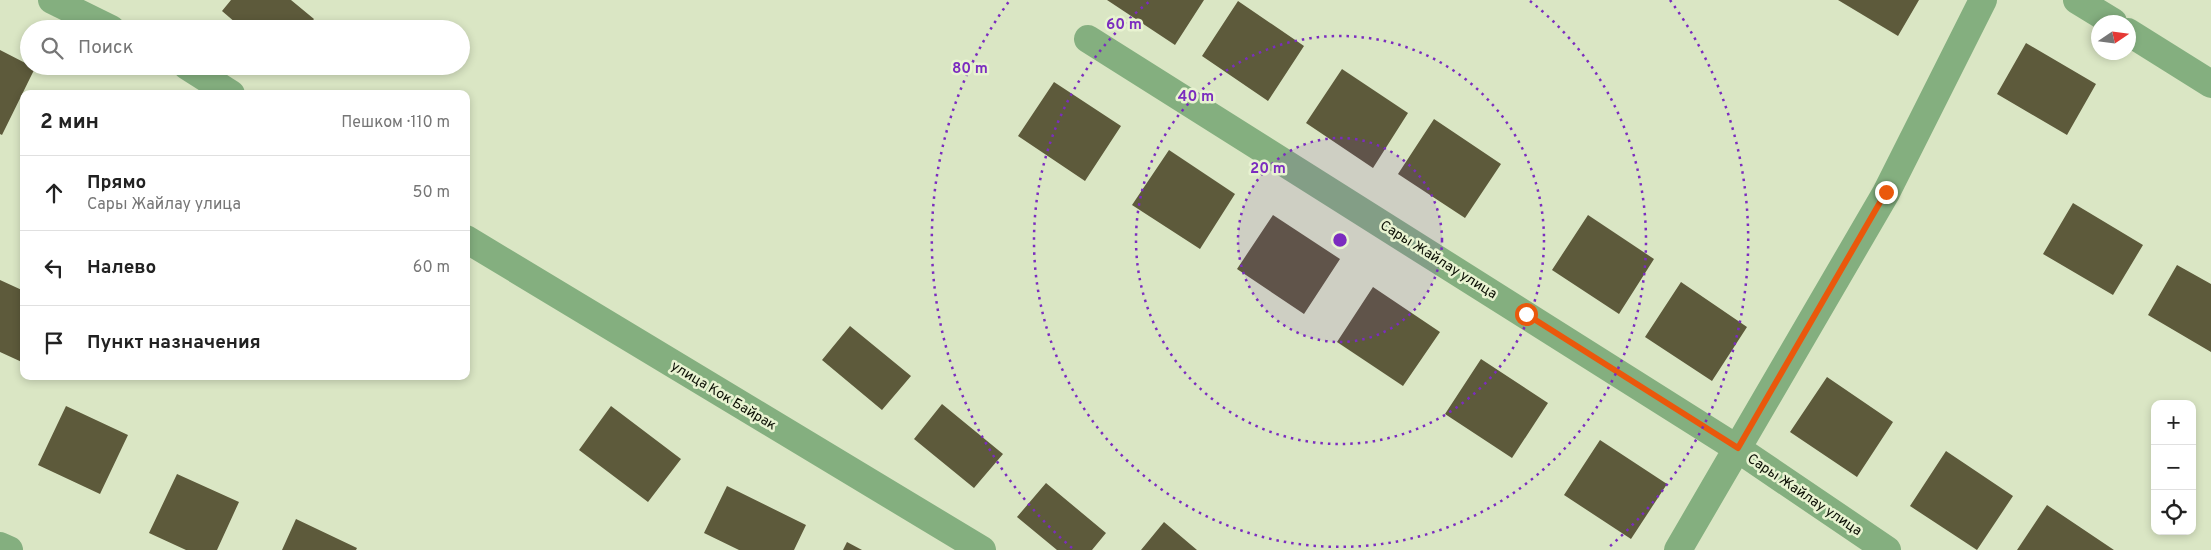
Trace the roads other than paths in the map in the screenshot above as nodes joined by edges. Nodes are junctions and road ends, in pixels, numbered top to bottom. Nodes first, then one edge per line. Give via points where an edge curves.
1 (52, 0) edge
2 (1983, 0) edge
3 (2078, 0) edge
4 (2102, 15) edge
5 (93, 20) edge
6 (2136, 37) edge
7 (1088, 39) dead end
8 (200, 75) edge
9 (2211, 84) edge
10 (225, 90) edge
11 (470, 241) edge
12 (1738, 448) junction
13 (0, 546) edge
14 (9, 550) edge
15 (982, 550) edge
16 (1678, 550) edge
17 (1887, 550) edge

1 - 5 street
2 - 12 street via 1886,192
3 - 4 street
6 - 9 street
7 - 12 street, Сары Жайлау улица
8 - 10 street
11 - 15 street, улица Кок Байрак
12 - 16 street
12 - 17 street, Сары Жайлау улица
13 - 14 street

